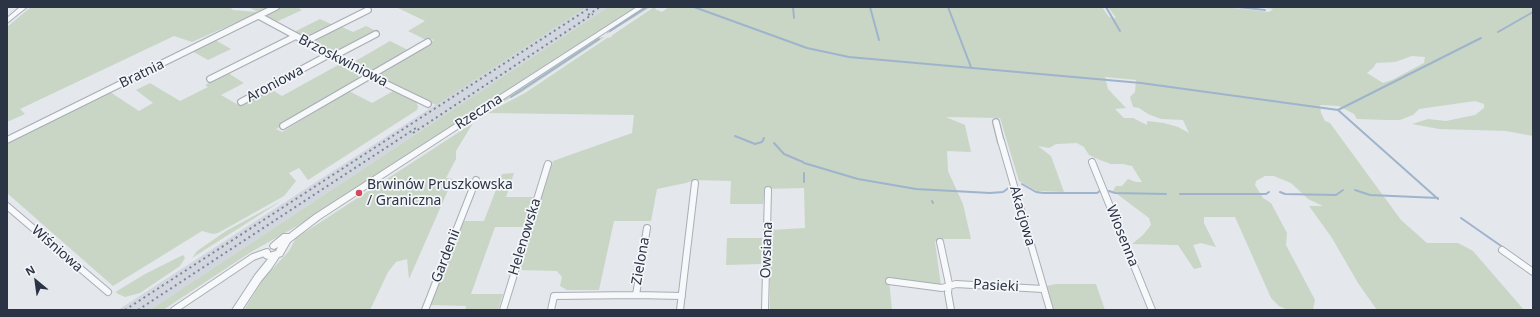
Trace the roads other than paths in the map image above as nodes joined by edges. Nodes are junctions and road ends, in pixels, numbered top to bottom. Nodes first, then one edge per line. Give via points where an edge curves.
1 (24, 7) edge
2 (276, 7) edge
3 (641, 7) edge
4 (368, 10) dead end
5 (7, 15) edge
6 (14, 15) junction
7 (259, 16) junction
8 (7, 21) edge
9 (376, 34) dead end
10 (296, 36) junction
11 (306, 41) junction
12 (428, 42) dead end
13 (332, 55) junction
14 (370, 76) junction
15 (210, 79) dead end
16 (240, 102) dead end
17 (428, 104) dead end
18 (996, 122) dead end
19 (283, 126) dead end
20 (7, 140) edge
21 (1092, 162) dead end
22 (548, 164) dead end
23 (476, 180) dead end
24 (695, 183) dead end
25 (768, 190) dead end
26 (7, 206) edge
27 (647, 228) dead end
28 (940, 242) dead end
29 (1502, 250) dead end
30 (274, 251) junction
31 (1533, 272) edge
32 (889, 281) dead end
33 (949, 287) junction
34 (1043, 289) junction
35 (108, 292) dead end
36 (636, 295) junction
37 (682, 296) junction
38 (174, 310) edge
39 (237, 310) edge
40 (425, 310) edge
41 (503, 310) edge
42 (551, 310) edge
43 (680, 310) edge
44 (765, 310) edge
45 (951, 310) edge
46 (1050, 310) edge
47 (1152, 310) edge

1 - 6 street
2 - 7 street, Bratnia
3 - 30 street, Rzeczna via 317,217
4 - 11 street
5 - 6 street
6 - 8 street
7 - 10 street, Brzoskwiniowa
7 - 20 street, Bratnia
9 - 13 street, Aroniowa
10 - 11 street, Brzoskwiniowa
10 - 15 street
11 - 13 street, Brzoskwiniowa
12 - 14 street
13 - 14 street, Brzoskwiniowa
13 - 16 street, Aroniowa
14 - 17 street, Brzoskwiniowa
14 - 19 street
18 - 34 street, Akacjowa
21 - 47 street, Wiosenna
22 - 41 street, Helenowska
23 - 40 street, Gardenii
24 - 37 street
25 - 44 street, Owsiana
26 - 35 street, Wiśniowa
27 - 36 street, Zielona
28 - 33 street
29 - 31 street
30 - 38 street via 253,257
30 - 39 street, Rzeczna via 268,267
32 - 33 street, Pasieki
33 - 34 street, Pasieki via 958,284
33 - 45 street
34 - 46 street, Akacjowa
36 - 37 street, Zielona
36 - 42 street via 554,296
37 - 43 street

